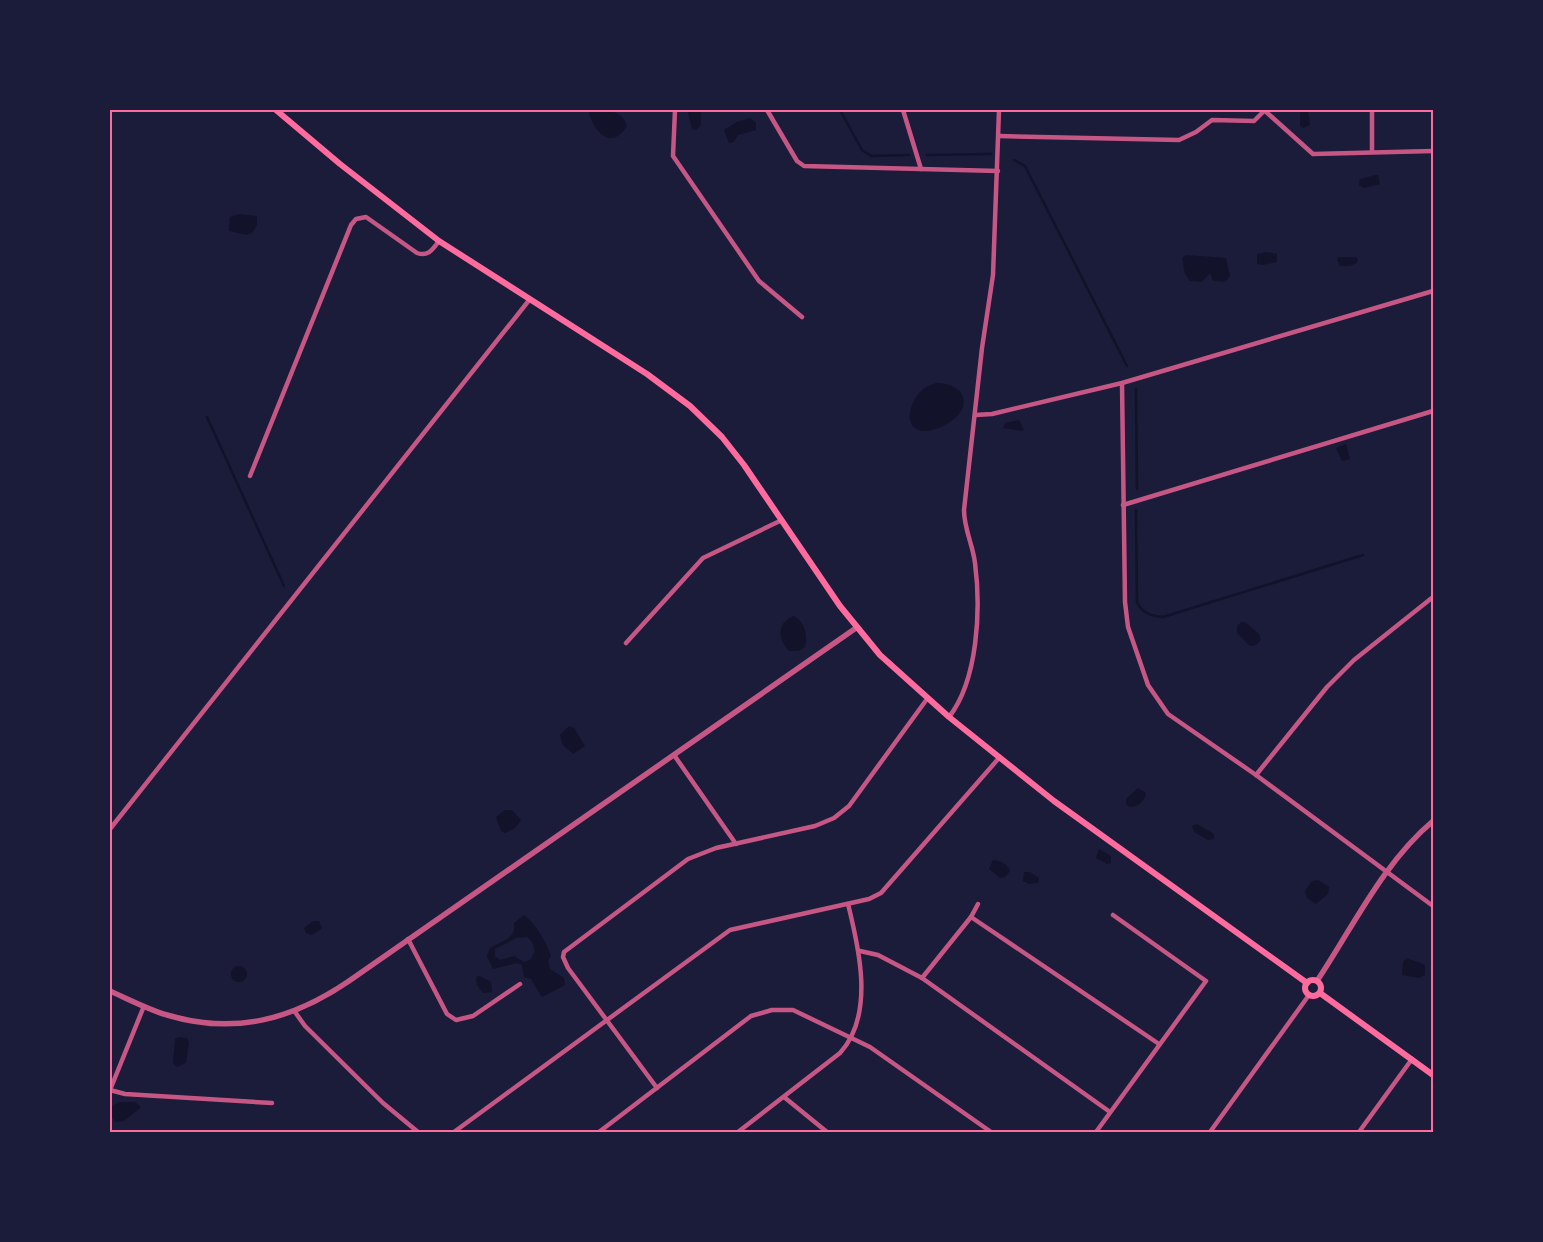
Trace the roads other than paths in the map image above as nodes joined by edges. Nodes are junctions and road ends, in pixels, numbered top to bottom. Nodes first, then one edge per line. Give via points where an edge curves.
1 (276, 110) edge
2 (675, 110) edge
3 (767, 110) edge
4 (903, 110) edge
5 (998, 110) edge
6 (1372, 110) edge
7 (1264, 111) edge
8 (999, 136) junction
9 (1433, 151) edge
10 (1372, 152) junction
11 (921, 169) junction
12 (998, 172) junction
13 (439, 241) junction
14 (1433, 291) edge
15 (530, 299) junction
16 (802, 316) dead end
17 (1122, 383) junction
18 (1433, 410) edge
19 (975, 415) junction
20 (250, 476) dead end
21 (1123, 506) junction
22 (782, 520) junction
23 (1433, 597) edge
24 (856, 628) junction
25 (626, 643) dead end
26 (927, 699) junction
27 (949, 717) junction
28 (674, 755) junction
29 (999, 758) junction
30 (1256, 775) junction
31 (1433, 821) edge
32 (110, 829) edge
33 (736, 844) junction
34 (1387, 873) junction
35 (848, 904) junction
36 (978, 904) dead end
37 (1433, 906) edge
38 (1113, 915) dead end
39 (971, 917) junction
40 (410, 937) junction
41 (860, 951) junction
42 (922, 978) junction
43 (1318, 981) junction
44 (1307, 983) junction
45 (520, 984) dead end
46 (110, 991) edge
47 (1320, 993) junction
48 (1309, 995) junction
49 (144, 1006) junction
50 (295, 1012) junction
51 (606, 1021) junction
52 (852, 1040) junction
53 (1158, 1044) junction
54 (1412, 1060) junction
55 (1433, 1075) edge
56 (657, 1088) junction
57 (110, 1090) edge
58 (784, 1097) junction
59 (272, 1103) dead end
60 (1110, 1112) junction
61 (418, 1132) edge
62 (454, 1132) edge
63 (599, 1132) edge
64 (738, 1132) edge
65 (827, 1132) edge
66 (991, 1132) edge
67 (1096, 1132) edge
68 (1210, 1132) edge
69 (1359, 1132) edge

1 - 13 main road
2 - 16 street via 673,156 759,281
3 - 11 street via 797,162 804,166
4 - 11 street
5 - 8 street
6 - 10 street
7 - 8 street via 1254,122 1212,120 1179,140
7 - 10 street via 1314,154
8 - 12 street
9 - 10 street
11 - 12 street
12 - 19 street via 993,275
13 - 15 main road
13 - 20 street via 429,254 423,255 366,218 356,219
14 - 17 street
15 - 22 main road via 647,374 690,406 722,437
15 - 32 street
17 - 19 street via 992,414
17 - 21 street
18 - 21 street
19 - 27 street via 964,519 975,562 976,628 968,677 958,704
21 - 30 street via 1128,627 1148,685 1168,714
22 - 24 main road
22 - 25 street via 703,558
23 - 30 street via 1354,660 1327,687
24 - 26 main road
24 - 28 street
26 - 27 main road
26 - 33 street via 842,813 815,826
27 - 29 main road
28 - 33 street
28 - 40 street
29 - 35 street via 881,893
29 - 44 main road
30 - 34 street
31 - 34 street via 1407,846
33 - 51 street via 688,859 568,947 563,957 568,968
34 - 37 street
34 - 43 street
35 - 41 street
35 - 51 street via 730,930
36 - 39 street
38 - 53 street via 1206,981
39 - 42 street
39 - 53 street
40 - 45 street via 447,1014 456,1020 473,1016
40 - 50 street via 330,994
41 - 42 street via 878,955
41 - 52 street via 859,1019
42 - 60 street
43 - 44 main road
43 - 47 main road via 1322,988
44 - 48 main road via 1305,989
46 - 49 street
47 - 48 main road
47 - 54 main road
48 - 68 street
49 - 50 street via 182,1019 216,1023 259,1021
49 - 57 street
50 - 61 street via 305,1026 383,1103
51 - 56 street
51 - 62 street
52 - 56 street via 792,1010 762,1012 747,1019
52 - 58 street
52 - 66 street via 870,1047
53 - 60 street
54 - 55 main road
54 - 69 street
56 - 63 street
57 - 59 street via 125,1094
58 - 64 street
58 - 65 street
60 - 67 street

